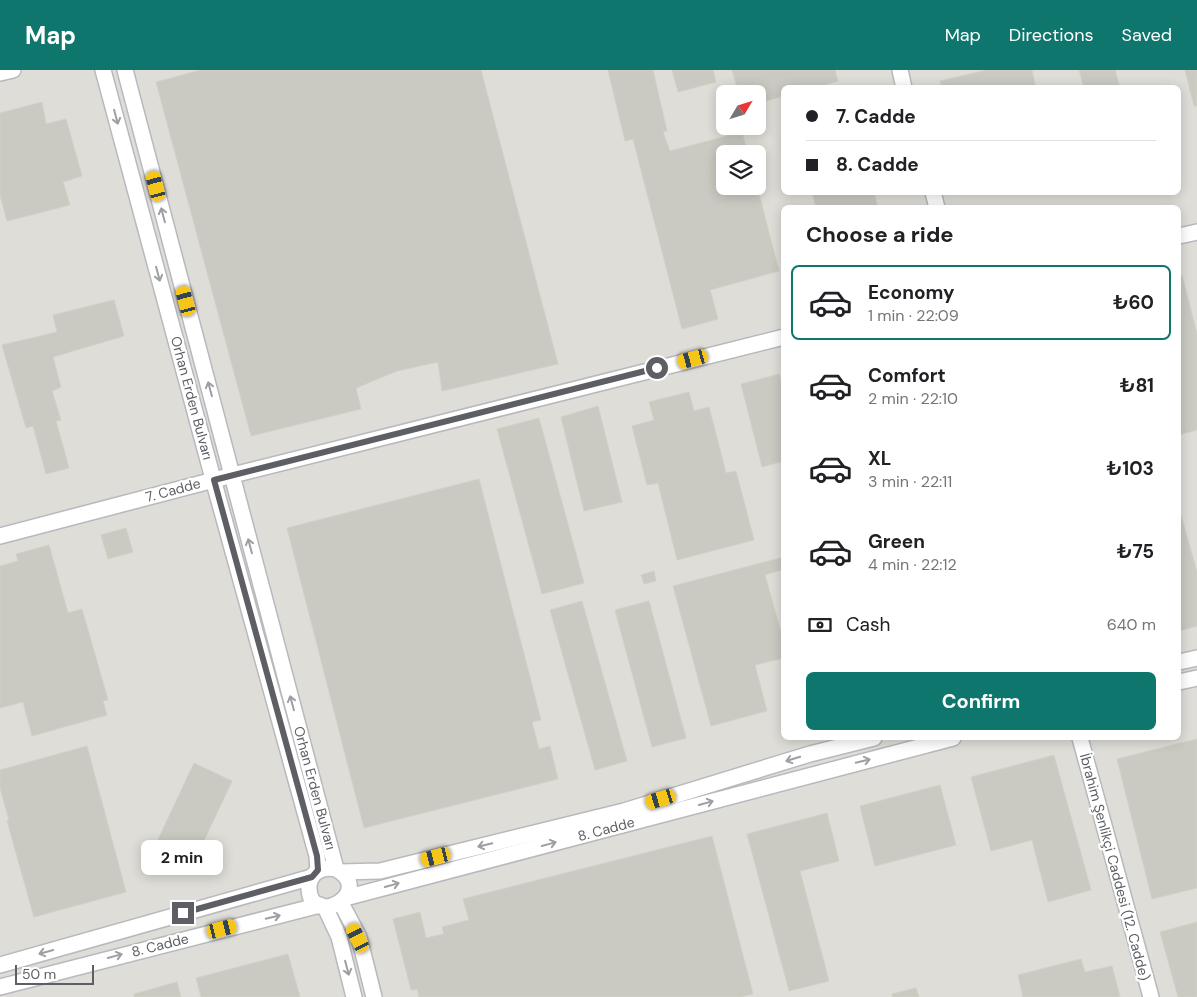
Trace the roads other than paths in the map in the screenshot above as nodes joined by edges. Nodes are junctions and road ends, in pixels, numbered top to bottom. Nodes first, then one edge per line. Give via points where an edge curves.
1 (13, 70) edge
2 (103, 70) edge
3 (124, 70) edge
4 (900, 70) edge
5 (0, 73) edge
6 (903, 85) edge
7 (1197, 232) edge
8 (1181, 236) edge
9 (781, 338) edge
10 (233, 475) junction
11 (214, 480) junction
12 (0, 536) edge
13 (1197, 658) edge
14 (1181, 662) edge
15 (1197, 678) edge
16 (1181, 682) edge
17 (866, 740) edge
18 (947, 740) edge
19 (1081, 740) edge
20 (338, 870) junction
21 (315, 874) junction
22 (343, 901) junction
23 (323, 906) junction
24 (0, 965) edge
25 (0, 987) edge
26 (354, 997) edge
27 (374, 997) edge
28 (1151, 997) edge

1 - 5 street
2 -> 11 street, Orhan Erden Bulvarı
10 -> 3 street, Orhan Erden Bulvarı
4 - 6 street
7 - 8 street
9 - 10 street, 7. Cadde
10 - 11 street, 7. Cadde
20 -> 10 street, Orhan Erden Bulvarı
11 - 12 street, 7. Cadde
11 - 21 street, Orhan Erden Bulvarı via 317,856
13 - 14 street
15 - 16 street
17 -> 20 street, 8. Cadde via 624,811 380,871
22 -> 18 street, 8. Cadde
19 - 28 street, İbrahim Şenlikçi Caddesi (12. Cadde)
20 - 21 street, Orhan Erden Bulvarı via 324,868
20 - 22 street, Orhan Erden Bulvarı via 345,876 349,887
21 - 23 street, Orhan Erden Bulvarı via 309,890
21 -> 24 street, 8. Cadde
22 - 23 street via 336,906
22 - 27 street, Orhan Erden Bulvarı via 358,938
25 -> 23 street, 8. Cadde
23 -> 26 street, Orhan Erden Bulvarı via 339,937

